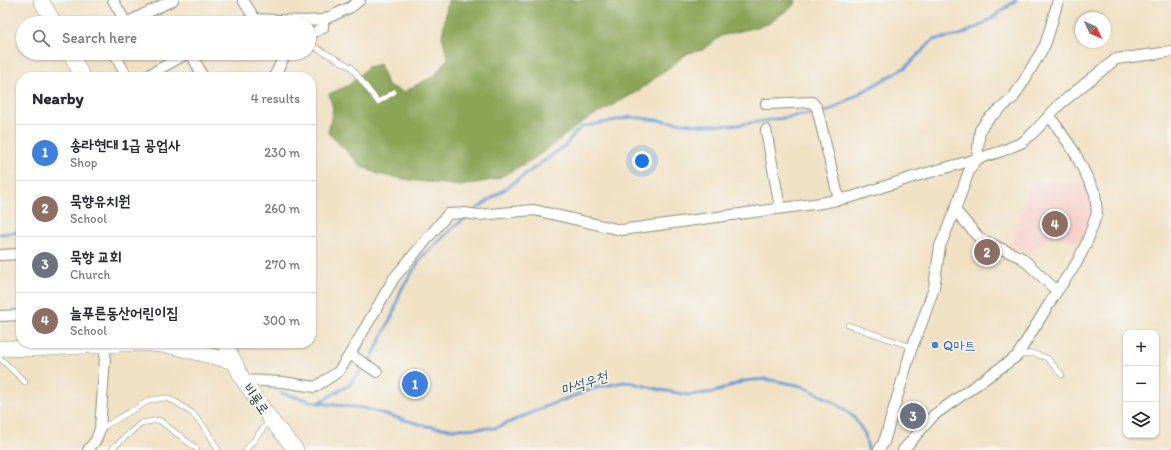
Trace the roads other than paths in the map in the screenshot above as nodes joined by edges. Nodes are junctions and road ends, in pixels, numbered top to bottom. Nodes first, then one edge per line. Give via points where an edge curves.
1 (41, 0) edge
2 (113, 0) edge
3 (173, 0) edge
4 (243, 0) edge
5 (360, 0) edge
6 (1058, 0) edge
7 (50, 16) edge
8 (122, 16) edge
9 (140, 16) edge
10 (253, 16) edge
11 (316, 20) edge
12 (323, 20) junction
13 (316, 32) edge
14 (316, 48) edge
15 (1171, 51) edge
16 (74, 60) edge
17 (118, 60) edge
18 (177, 60) edge
19 (194, 60) edge
20 (283, 60) edge
21 (80, 72) edge
22 (124, 72) edge
23 (154, 72) edge
24 (200, 72) edge
25 (277, 72) edge
26 (394, 92) dead end
27 (766, 104) dead end
28 (1049, 116) junction
29 (766, 130) dead end
30 (977, 159) junction
31 (840, 200) junction
32 (780, 208) junction
33 (955, 210) junction
34 (16, 254) edge
35 (0, 255) edge
36 (1057, 291) junction
37 (16, 315) edge
38 (0, 316) edge
39 (848, 325) dead end
40 (912, 347) junction
41 (0, 348) edge
42 (45, 348) edge
43 (106, 348) edge
44 (179, 348) edge
45 (227, 348) edge
46 (350, 354) junction
47 (1017, 356) junction
48 (0, 358) edge
49 (234, 362) junction
50 (374, 370) dead end
51 (1062, 375) dead end
52 (243, 380) junction
53 (25, 382) dead end
54 (271, 420) junction
55 (100, 429) junction
56 (882, 447) edge
57 (197, 449) edge
58 (88, 450) edge
59 (112, 450) edge
60 (218, 450) edge
61 (246, 450) edge
62 (296, 450) edge
63 (903, 450) edge

1 - 7 main road
2 - 8 street
3 - 9 street
4 - 10 street
5 - 12 street via 351,8
6 - 30 street via 1044,45 1022,84 1013,98 986,120 980,130
11 - 12 street
12 - 13 street via 323,28
14 - 26 lane via 351,66 378,102
15 - 28 street via 1116,59 1060,104
16 - 21 main road
17 - 22 street
18 - 23 street
19 - 24 street
20 - 25 street
27 - 31 street via 812,102 817,108
28 - 30 street via 1023,142
28 - 36 street via 1074,153 1095,193 1096,213 1076,264
29 - 32 street
30 - 31 street
30 - 33 street via 969,171
31 - 32 street
32 - 46 street via 621,230 534,210 479,215 464,212 448,214 394,278
33 - 36 street via 980,239 1022,258
33 - 40 street via 940,246 934,288
34 - 35 street
36 - 47 street
37 - 38 street
39 - 40 lane
40 - 56 street
41 - 42 main road
43 - 55 street
44 - 49 main road
45 - 49 main road, 비룡로
46 - 50 street
46 - 52 street via 338,372 315,387
47 - 51 lane via 1032,353 1047,358
47 - 63 street via 934,415
48 - 53 lane
49 - 52 main road, 비룡로
52 - 54 main road, 비룡로
54 - 61 lane
54 - 62 main road, 비룡로
55 - 58 street
55 - 60 lane via 150,400 166,398 192,413 206,429
57 - 59 lane via 159,420 141,423

